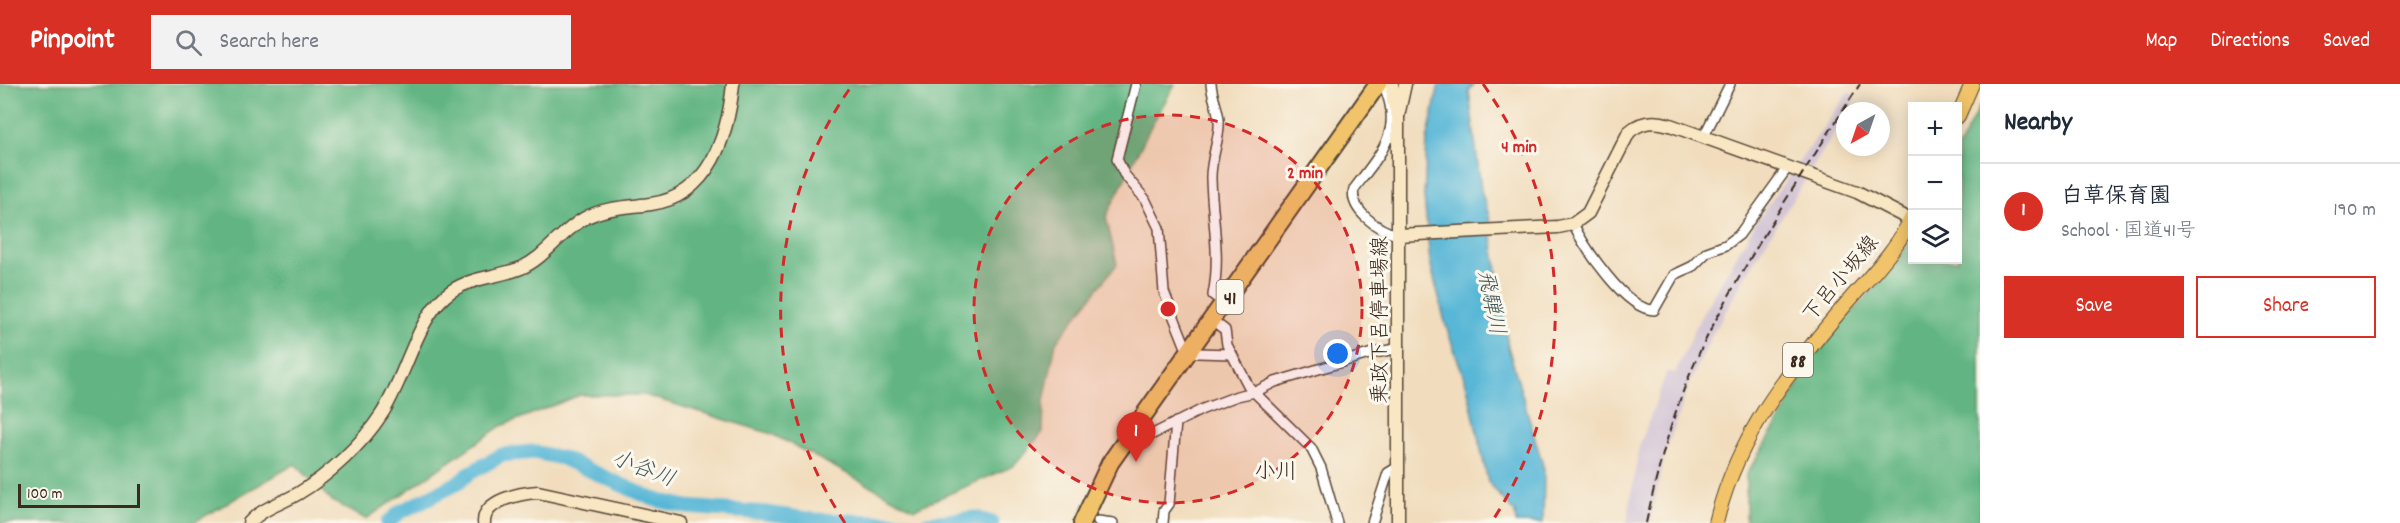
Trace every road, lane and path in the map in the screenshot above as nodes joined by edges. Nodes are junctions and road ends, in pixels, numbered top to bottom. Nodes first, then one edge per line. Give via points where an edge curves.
1 (733, 84) edge
2 (1136, 84) edge
3 (1211, 84) edge
4 (1381, 84) edge
5 (1392, 84) edge
6 (1405, 84) edge
7 (1730, 84) edge
8 (1972, 84) edge
9 (1962, 107) edge
10 (1398, 116) junction
11 (1703, 138) junction
12 (1788, 167) junction
13 (1908, 216) edge
14 (1573, 224) junction
15 (1908, 224) edge
16 (1398, 235) junction
17 (1225, 304) junction
18 (1212, 320) junction
19 (1185, 345) dead end
20 (1400, 348) junction
21 (1197, 353) dead end
22 (1232, 354) junction
23 (1255, 392) junction
24 (1176, 422) junction
25 (1131, 432) junction
26 (1398, 466) junction
27 (1090, 522) edge
28 (249, 523) edge
29 (484, 523) edge
30 (681, 523) edge
31 (1113, 523) edge
32 (1163, 523) edge
33 (1337, 523) edge
34 (1372, 523) edge
35 (1398, 523) edge
36 (1716, 523) edge

1 - 28 street via 716,154 689,190 664,201 596,213 572,227 532,262 469,282 445,295 428,317 404,374 380,417 318,479 262,511
2 - 19 street via 1117,159 1145,199 1159,228 1164,292
3 - 17 street via 1219,120 1210,178 1216,236 1213,295
4 - 16 street via 1387,94 1390,136 1352,198 1357,208 1386,231
4 - 17 highway, 41
5 - 10 street
6 - 10 street
7 - 11 street
8 - 9 main road
10 - 16 street, 乗政下呂停車場線
11 - 12 street
11 - 14 street via 1660,122 1637,125 1622,142 1588,213
12 - 13 street
12 - 14 street via 1739,235 1674,275 1654,310 1623,293
14 - 16 street
15 - 36 main road, 下呂小坂線 / 88 via 1889,253 1775,391 1739,460
16 - 20 street, 乗政下呂停車場線
17 - 18 highway, 41
18 - 22 street via 1225,330
18 - 25 highway, 41
20 - 23 street via 1326,366
20 - 26 street, 乗政下呂停車場線
21 - 22 street
22 - 23 street
23 - 24 street via 1229,398
23 - 33 street via 1311,448
24 - 25 street via 1151,435
24 - 32 street
25 - 27 highway, 41 via 1110,462 1095,494
26 - 34 street via 1388,473
26 - 35 street, 乗政下呂停車場線
27 - 31 street
29 - 30 street via 487,511 497,504 538,492

